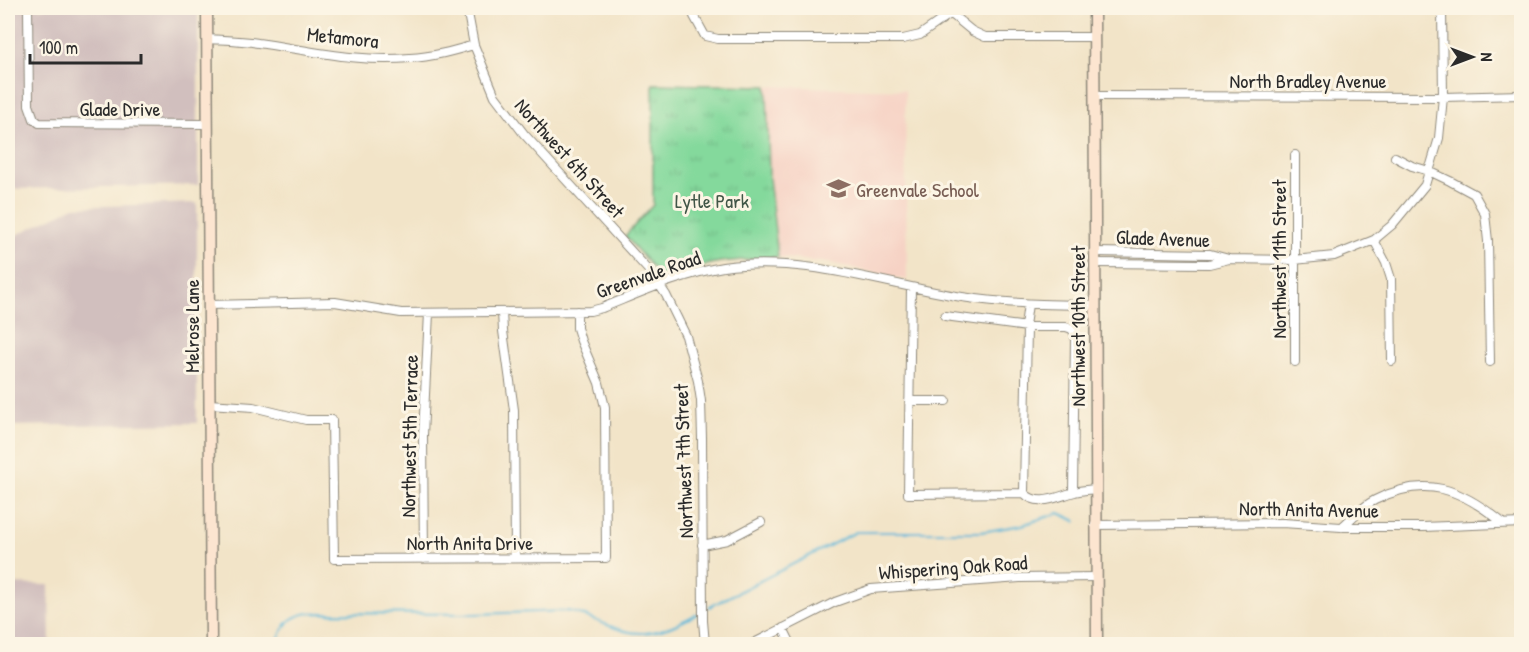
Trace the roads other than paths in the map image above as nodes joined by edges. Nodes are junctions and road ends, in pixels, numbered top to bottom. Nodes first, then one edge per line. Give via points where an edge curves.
1 (28, 8) edge
2 (207, 8) edge
3 (467, 8) edge
4 (694, 8) edge
5 (1094, 8) edge
6 (1442, 8) edge
7 (947, 11) edge
8 (1094, 37) junction
9 (207, 39) junction
10 (474, 45) junction
11 (1521, 95) edge
12 (1094, 96) junction
13 (1443, 97) junction
14 (207, 124) junction
15 (1295, 155) dead end
16 (1395, 157) dead end
17 (1429, 171) junction
18 (1374, 240) junction
19 (1161, 253) junction
20 (1210, 254) junction
21 (1095, 258) junction
22 (1229, 259) junction
23 (1294, 260) junction
24 (1161, 263) junction
25 (1209, 264) junction
26 (659, 285) junction
27 (911, 287) junction
28 (1028, 304) junction
29 (209, 305) junction
30 (1095, 305) junction
31 (577, 311) junction
32 (502, 312) junction
33 (429, 313) junction
34 (945, 315) dead end
35 (1026, 326) junction
36 (1392, 361) dead end
37 (1295, 362) dead end
38 (1490, 362) dead end
39 (909, 401) junction
40 (946, 401) dead end
41 (209, 404) junction
42 (1095, 489) junction
43 (1073, 492) junction
44 (1024, 493) junction
45 (761, 522) dead end
46 (1503, 523) junction
47 (1521, 523) edge
48 (1095, 525) junction
49 (1341, 527) junction
50 (702, 545) junction
51 (515, 558) junction
52 (424, 559) junction
53 (1096, 577) junction
54 (783, 628) junction
55 (211, 645) edge
56 (705, 645) edge
57 (752, 645) edge
58 (791, 645) edge
59 (1097, 645) edge

1 - 14 street, Glade Drive via 29,105 39,123
2 - 9 street, Melrose Lane
3 - 10 street, Northwest 6th Street
4 - 7 street via 705,36 718,39 903,39 921,35
5 - 8 street, Northwest 10th Street
6 - 13 street, Glade Avenue
7 - 8 street via 986,37
8 - 12 street, Northwest 10th Street
9 - 10 street, Metamora via 371,58 410,58
9 - 14 street, Melrose Lane
10 - 26 street, Northwest 6th Street via 504,109
11 - 13 street, North Bradley Avenue
12 - 13 street, North Bradley Avenue
12 - 21 street, Northwest 10th Street
13 - 17 street, Glade Avenue via 1439,138
14 - 29 street, Melrose Lane
15 - 23 street, Northwest 11th Street
16 - 17 street
17 - 18 street, Glade Avenue via 1425,185 1413,201
17 - 38 street via 1474,194 1485,214
18 - 23 street, Glade Avenue via 1334,256
18 - 36 street via 1391,279
19 - 20 street, Glade Avenue
19 - 21 street, Glade Avenue
19 - 24 street
20 - 22 street, Glade Avenue
20 - 25 street
21 - 24 street, Glade Avenue
21 - 30 street, Northwest 10th Street
22 - 23 street, Glade Avenue
22 - 25 street, Glade Avenue
23 - 37 street, Northwest 11th Street
24 - 25 street, Glade Avenue
26 - 27 street, Greenvale Road via 723,267 806,266
26 - 31 street, Greenvale Road via 602,308
26 - 50 street, Northwest 7th Street via 686,336 698,381
27 - 28 street, Greenvale Road
27 - 39 street
28 - 30 street, Greenvale Road
28 - 35 street
29 - 33 street, Greenvale Road via 335,302 401,313
29 - 41 street, Melrose Lane
30 - 42 street, Northwest 10th Street
31 - 32 street, Greenvale Road
31 - 51 street, North Anita Drive via 579,334 600,383 605,407 606,558
32 - 33 street, Greenvale Road
32 - 51 street via 514,410
33 - 52 street, Northwest 5th Terrace via 423,435
34 - 35 street
35 - 43 street via 1066,327 1075,335
35 - 44 street
39 - 40 street
39 - 44 street via 908,494
41 - 52 street, North Anita Drive via 253,407 306,420 332,420 334,560
41 - 55 street, Melrose Lane
42 - 43 street
42 - 48 street, Northwest 10th Street
43 - 44 street via 1036,501
45 - 50 street via 727,540
46 - 47 street, North Anita Avenue
46 - 49 street, North Anita Avenue
46 - 49 street via 1478,503 1429,486 1404,488 1373,501
48 - 49 street, North Anita Avenue
48 - 53 street, Northwest 10th Street
50 - 56 street, Northwest 7th Street
51 - 52 street, North Anita Drive
53 - 54 street, Whispering Oak Road via 1012,578 871,589
53 - 59 street, Northwest 10th Street
54 - 57 street, Whispering Oak Road
54 - 58 street

